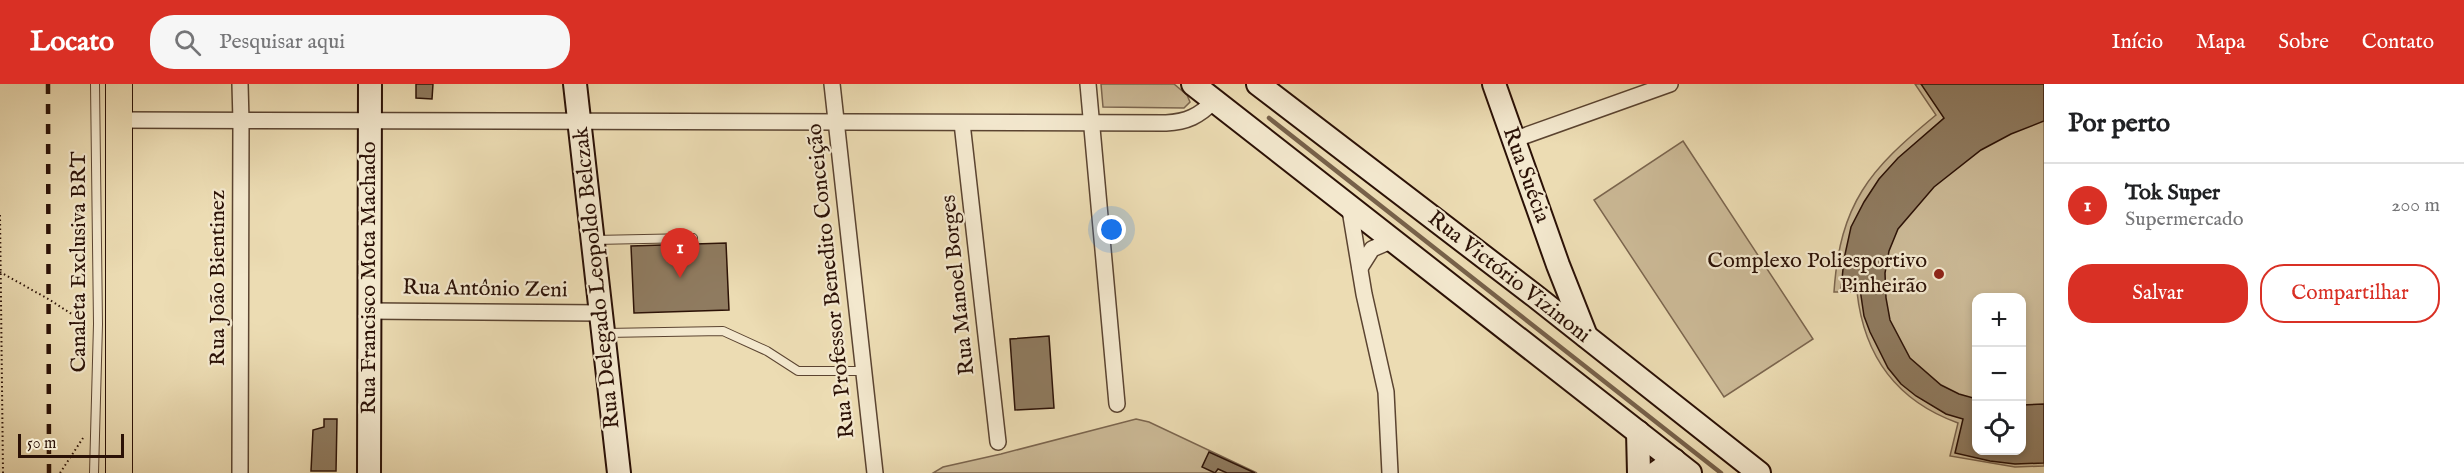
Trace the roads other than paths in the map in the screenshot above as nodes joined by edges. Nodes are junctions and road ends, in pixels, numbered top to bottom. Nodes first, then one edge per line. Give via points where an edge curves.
1 (95, 84) edge
2 (119, 84) edge
3 (240, 84) edge
4 (369, 84) edge
5 (575, 84) edge
6 (832, 84) edge
7 (1088, 84) edge
8 (1193, 84) edge
9 (1258, 84) edge
10 (1494, 84) edge
11 (1670, 84) edge
12 (1220, 92) edge
13 (120, 120) junction
14 (241, 121) junction
15 (369, 121) junction
16 (579, 121) junction
17 (836, 122) junction
18 (962, 123) junction
19 (1091, 123) junction
20 (1513, 140) junction
21 (1349, 204) junction
22 (693, 238) dead end
23 (593, 240) junction
24 (1393, 240) junction
25 (1558, 265) junction
26 (1360, 268) junction
27 (1535, 296) junction
28 (369, 311) junction
29 (602, 323) junction
30 (1586, 336) junction
31 (864, 371) junction
32 (1117, 404) dead end
33 (1638, 432) junction
34 (998, 442) dead end
35 (1674, 469) edge
36 (94, 473) edge
37 (119, 473) edge
38 (240, 473) edge
39 (369, 473) edge
40 (619, 473) edge
41 (875, 473) edge
42 (1390, 473) edge
43 (1639, 473) edge
44 (1759, 473) edge

1 - 36 lane, Canaleta Exclusiva BRT via 98,324
2 - 13 main road
3 - 14 street, Rua João Bientinez
4 - 15 street, Rua Francisco Mota Machado
5 - 16 street, Rua Delegado Leopoldo Belczak
6 - 17 street, Rua Professor Benedito Conceição
7 - 19 street
8 - 12 street, Rua Victório Vizinoni
9 - 27 street, Rua Victório Vizinoni
10 - 20 street, Rua Suécia
11 - 20 street
12 - 19 street via 1198,115 1178,122
12 - 21 street, Rua Victório Vizinoni
13 - 14 street
13 - 37 main road
14 - 15 street
14 - 38 street, Rua João Bientinez
15 - 16 street
15 - 28 street, Rua Francisco Mota Machado
16 - 17 street
16 - 23 street, Rua Delegado Leopoldo Belczak
17 - 18 street
17 - 31 street, Rua Professor Benedito Conceição
18 - 19 street
18 - 34 street, Rua Manoel Borges
19 - 32 street
20 - 25 street, Rua Suécia
21 - 24 street, Rua Victório Vizinoni
21 - 26 street
22 - 23 lane
23 - 29 street, Rua Delegado Leopoldo Belczak
24 - 26 street via 1372,249
24 - 33 street, Rua Victório Vizinoni
25 - 27 street via 1554,284
25 - 30 street, Rua Suécia
26 - 42 street via 1386,392
27 - 30 street, Rua Victório Vizinoni
28 - 29 street, Rua Antônio Zeni
28 - 39 street, Rua Francisco Mota Machado
29 - 31 lane via 723,331 767,351 798,371
29 - 40 street, Rua Delegado Leopoldo Belczak
30 - 44 street, Rua Victório Vizinoni
31 - 41 street, Rua Professor Benedito Conceição
33 - 35 street, Rua Victório Vizinoni
33 - 43 street

